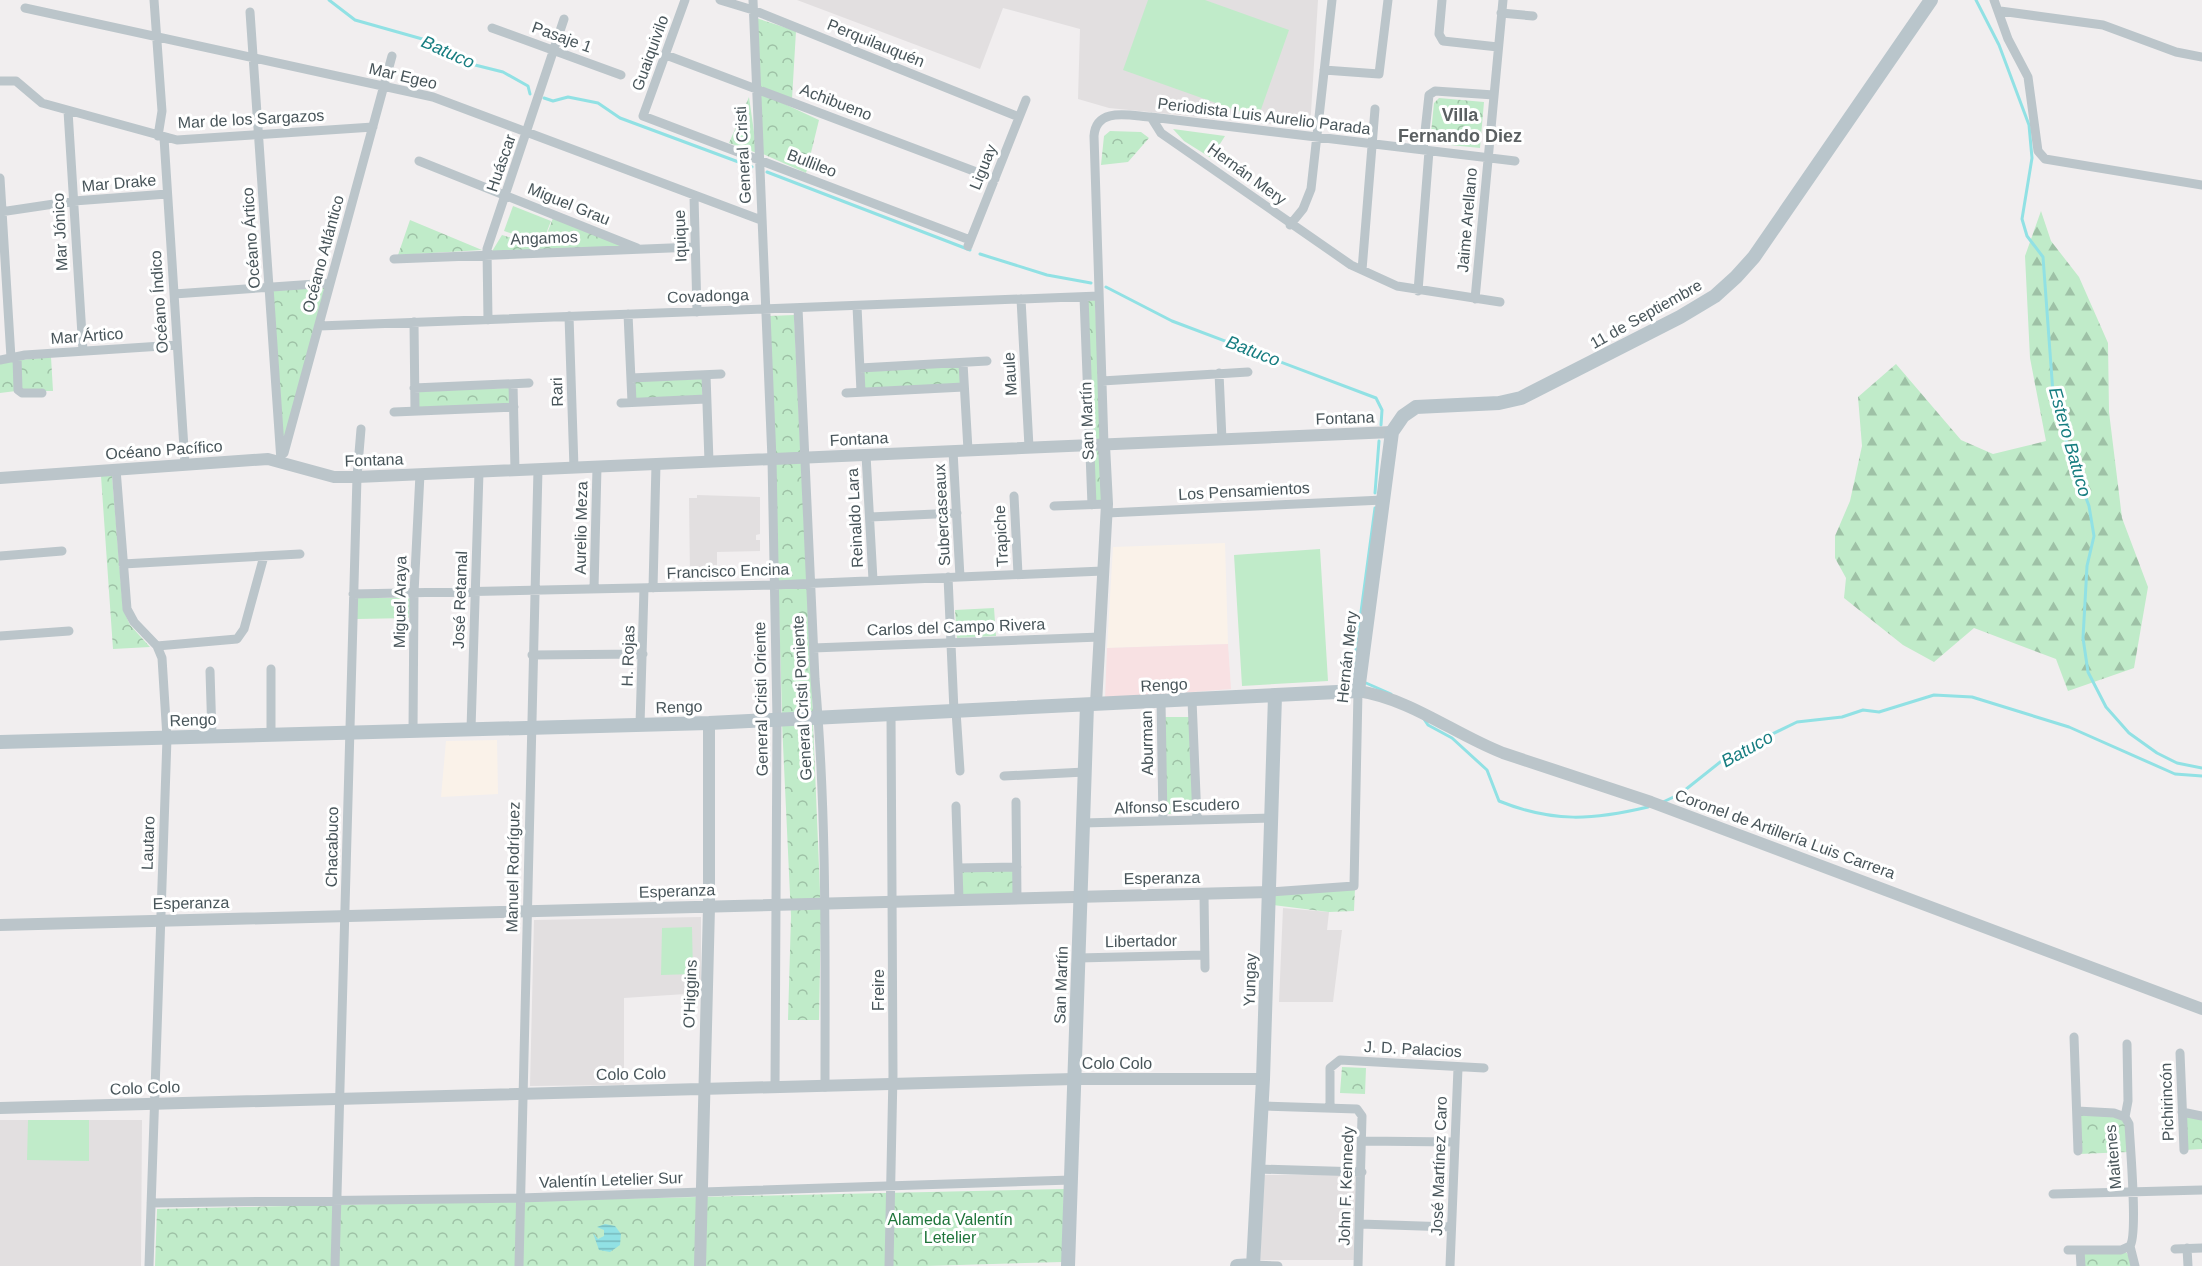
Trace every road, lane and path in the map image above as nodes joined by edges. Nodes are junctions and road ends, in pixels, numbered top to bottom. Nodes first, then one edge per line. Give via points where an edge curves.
1 (154, 0) edge
2 (685, 0) edge
3 (720, 0) edge
4 (1335, 0) edge
5 (1388, 0) edge
6 (1442, 0) edge
7 (1503, 0) edge
8 (1931, 0) edge
9 (1994, 0) edge
10 (753, 5) edge
11 (25, 8) dead end
12 (2000, 11) junction
13 (250, 12) dead end
14 (1501, 13) junction
15 (1533, 16) dead end
16 (564, 19) dead end
17 (492, 28) dead end
18 (157, 37) junction
19 (1498, 47) junction
20 (553, 50) junction
21 (666, 55) junction
22 (392, 56) dead end
23 (2202, 57) edge
24 (253, 58) junction
25 (1324, 70) junction
26 (621, 75) dead end
27 (0, 81) edge
28 (385, 86) junction
29 (755, 87) junction
30 (1494, 95) junction
31 (1026, 100) dead end
32 (1375, 109) dead end
33 (68, 111) junction
34 (643, 116) joint
35 (1019, 117) junction
36 (1151, 117) junction
37 (373, 127) junction
38 (527, 133) junction
39 (259, 136) junction
40 (1094, 136) joint
41 (161, 137) junction
42 (1318, 138) junction
43 (1373, 144) junction
44 (1426, 150) junction
45 (1488, 157) junction
46 (759, 159) junction
47 (419, 161) dead end
48 (1515, 161) dead end
49 (0, 178) edge
50 (994, 179) junction
51 (2202, 185) edge
52 (167, 194) junction
53 (505, 195) junction
54 (694, 196) junction
55 (74, 201) junction
56 (1, 212) edge
57 (761, 220) junction
58 (1290, 225) junction
59 (969, 243) joint
60 (695, 247) junction
61 (640, 249) junction
62 (487, 255) junction
63 (394, 259) dead end
64 (1362, 270) junction
65 (330, 283) junction
66 (270, 287) junction
67 (1418, 291) junction
68 (174, 294) junction
69 (1099, 296) junction
70 (1084, 297) junction
71 (1021, 299) junction
72 (1475, 299) junction
73 (1500, 302) dead end
74 (857, 306) junction
75 (798, 308) junction
76 (765, 309) junction
77 (697, 312) junction
78 (628, 314) junction
79 (569, 316) junction
80 (488, 320) junction
81 (414, 322) junction
82 (319, 326) junction
83 (177, 345) junction
84 (83, 351) junction
85 (14, 357) junction
86 (0, 360) edge
87 (987, 362) dead end
88 (963, 363) junction
89 (860, 368) junction
90 (1248, 372) dead end
91 (1220, 373) junction
92 (721, 374) dead end
93 (706, 375) junction
94 (631, 378) junction
95 (1102, 381) junction
96 (529, 383) dead end
97 (513, 384) junction
98 (964, 387) junction
99 (414, 388) junction
100 (861, 392) junction
101 (42, 393) dead end
102 (846, 393) dead end
103 (706, 399) junction
104 (632, 402) junction
105 (621, 403) dead end
106 (514, 407) junction
107 (415, 411) junction
108 (394, 412) dead end
109 (361, 429) dead end
110 (1392, 432) junction
111 (1222, 440) junction
112 (1090, 445) junction
113 (1104, 445) junction
114 (1029, 447) junction
115 (968, 450) junction
116 (953, 451) junction
117 (866, 455) junction
118 (805, 458) junction
119 (772, 459) junction
120 (282, 461) junction
121 (708, 462) junction
122 (185, 464) junction
123 (656, 464) junction
124 (597, 467) junction
125 (574, 468) junction
126 (538, 469) junction
127 (116, 470) junction
128 (515, 470) junction
129 (479, 472) junction
130 (420, 474) junction
131 (328, 476) joint
132 (357, 477) junction
133 (0, 478) edge
134 (1014, 496) dead end
135 (1383, 500) junction
136 (1092, 505) junction
137 (1054, 506) dead end
138 (1107, 508) junction
139 (957, 513) junction
140 (870, 517) junction
141 (62, 551) dead end
142 (300, 554) dead end
143 (0, 556) edge
144 (264, 556) junction
145 (123, 564) junction
146 (1103, 571) junction
147 (1018, 574) junction
148 (948, 577) junction
149 (960, 577) junction
150 (873, 580) junction
151 (812, 583) junction
152 (774, 585) junction
153 (649, 588) junction
154 (594, 589) junction
155 (534, 590) junction
156 (475, 592) junction
157 (414, 593) junction
158 (353, 594) junction
159 (69, 631) dead end
160 (0, 636) edge
161 (1100, 637) junction
162 (951, 643) junction
163 (157, 646) junction
164 (813, 648) junction
165 (644, 654) junction
166 (532, 655) junction
167 (271, 669) dead end
168 (210, 671) dead end
169 (1358, 692) junction
170 (1275, 696) junction
171 (1192, 700) junction
172 (1161, 701) junction
173 (1091, 705) junction
174 (955, 711) junction
175 (891, 714) junction
176 (820, 717) junction
177 (777, 719) junction
178 (709, 723) junction
179 (640, 725) junction
180 (530, 728) junction
181 (471, 729) junction
182 (412, 731) junction
183 (350, 733) junction
184 (272, 735) junction
185 (212, 736) junction
186 (167, 738) junction
187 (0, 742) edge
188 (960, 771) dead end
189 (1084, 772) junction
190 (1004, 776) dead end
191 (1016, 801) dead end
192 (956, 806) dead end
193 (1272, 818) junction
194 (1197, 819) junction
195 (1163, 821) junction
196 (1083, 823) junction
197 (1017, 867) junction
198 (958, 868) junction
199 (1354, 886) joint
200 (1270, 892) junction
201 (1204, 894) junction
202 (1080, 897) junction
203 (1017, 899) junction
204 (959, 900) junction
205 (893, 902) junction
206 (825, 904) junction
207 (777, 905) junction
208 (709, 906) junction
209 (527, 911) junction
210 (345, 916) junction
211 (160, 921) junction
212 (0, 925) edge
213 (1204, 955) junction
214 (1078, 958) junction
215 (1205, 968) dead end
216 (2202, 1009) edge
217 (2074, 1038) dead end
218 (2127, 1044) dead end
219 (2180, 1053) dead end
220 (1340, 1060) joint
221 (1458, 1068) junction
222 (1484, 1068) dead end
223 (1263, 1078) junction
224 (1074, 1079) junction
225 (892, 1085) junction
226 (825, 1087) junction
227 (775, 1088) junction
228 (703, 1089) junction
229 (524, 1093) junction
230 (339, 1099) junction
231 (154, 1104) junction
232 (1262, 1106) junction
233 (1330, 1107) junction
234 (0, 1108) edge
235 (2077, 1111) junction
236 (2182, 1112) junction
237 (2202, 1116) edge
238 (2125, 1117) junction
239 (1363, 1141) junction
240 (1454, 1142) junction
241 (2184, 1150) dead end
242 (2078, 1151) dead end
243 (1258, 1169) junction
244 (1362, 1172) junction
245 (1071, 1180) junction
246 (890, 1186) junction
247 (2202, 1190) edge
248 (702, 1192) junction
249 (2132, 1192) junction
250 (2054, 1194) dead end
251 (520, 1198) junction
252 (337, 1201) junction
253 (151, 1203) junction
254 (1360, 1224) junction
255 (1451, 1227) junction
256 (2130, 1246) junction
257 (2187, 1248) junction
258 (2202, 1248) edge
259 (2175, 1249) dead end
260 (2068, 1250) dead end
261 (2080, 1250) junction
262 (148, 1266) edge
263 (335, 1266) edge
264 (519, 1266) edge
265 (700, 1266) edge
266 (889, 1266) edge
267 (1068, 1266) edge
268 (1237, 1266) edge
269 (1253, 1266) edge
270 (1278, 1266) edge
271 (1358, 1266) edge
272 (1450, 1266) edge
273 (2080, 1266) edge
274 (2135, 1266) edge
275 (2188, 1266) edge

1 - 18 street, Océano Índico
2 - 21 street, Guaiquivilo
3 - 10 street, Perquilauquén
4 - 25 street
5 - 25 street via 1380,74
6 - 19 street via 1439,34 1443,41
7 - 14 street, Jaime Arellano
8 - 110 main road, 11 de Septiembre via 1754,257 1716,296 1521,398 1499,403 1416,407 1403,416
9 - 12 street
10 - 29 street, General Cristi
10 - 35 street, Perquilauquén
11 - 18 street, Mar Egeo
12 - 23 street via 2103,25 2176,52
12 - 51 street via 2008,39 2028,77 2038,151 2045,159
13 - 24 street, Océano Ártico
14 - 15 street
14 - 19 street, Jaime Arellano
16 - 20 street, Huáscar
17 - 20 street, Pasaje 1
18 - 24 street, Mar Egeo
18 - 41 street, Océano Índico
19 - 30 street, Jaime Arellano
20 - 26 street, Pasaje 1
20 - 38 street, Huáscar
21 - 29 street, Achibueno
21 - 34 street, Guaiquivilo
22 - 28 street, Océano Atlántico
24 - 28 street, Mar Egeo
24 - 39 street, Océano Ártico
25 - 42 street
27 - 33 street, Mar de los Sargazos via 16,81 42,103
28 - 37 street, Océano Atlántico
28 - 38 street, Mar Egeo via 433,97
29 - 46 street, General Cristi
29 - 50 street, Achibueno
30 - 44 street via 1436,91 1430,95
30 - 45 street, Jaime Arellano
31 - 35 street, Liguay
32 - 43 street
33 - 41 street, Mar de los Sargazos
33 - 55 street, Mar Jónico
34 - 46 street, Bullileo
35 - 50 street, Liguay
36 - 40 street, Periodista Luis Aurelio Parada via 1110,115 1098,123
36 - 42 street, Periodista Luis Aurelio Parada
36 - 58 street, Hernán Mery via 1161,133
37 - 39 street, Mar de los Sargazos
37 - 65 street, Océano Atlántico
38 - 53 street, Huáscar
38 - 54 street, Mar Egeo
39 - 41 street, Mar de los Sargazos via 197,141
39 - 66 street, Océano Ártico
40 - 69 street, San Martín
41 - 52 street, Océano Índico
42 - 43 street, Periodista Luis Aurelio Parada
42 - 58 street via 1309,196
43 - 44 street, Periodista Luis Aurelio Parada
43 - 64 street
44 - 45 street, Periodista Luis Aurelio Parada
44 - 67 street
45 - 48 street, Periodista Luis Aurelio Parada
45 - 72 street, Jaime Arellano
46 - 57 street, General Cristi
46 - 59 street, Bullileo
47 - 53 street, Miguel Grau
49 - 56 street
50 - 59 street, Liguay
52 - 55 street, Mar Drake
52 - 68 street, Océano Índico
53 - 61 street, Miguel Grau
53 - 62 street, Huáscar
54 - 57 street, Mar Egeo
54 - 60 street, Iquique
55 - 56 street, Mar Drake
55 - 84 street, Mar Jónico
56 - 85 street
57 - 76 street, General Cristi
58 - 64 street, Hernán Mery
60 - 61 street, Angamos
60 - 77 street, Iquique
61 - 62 street, Angamos
62 - 63 street, Angamos
62 - 80 street, Huáscar
64 - 67 street, Hernán Mery
65 - 66 street
65 - 82 street, Océano Atlántico
66 - 68 street
66 - 120 street, Océano Ártico
67 - 72 street, Hernán Mery
68 - 83 street, Océano Índico
69 - 70 street, Covadonga
69 - 95 street, San Martín
70 - 71 street, Covadonga
70 - 112 street, San Martín
71 - 74 street, Covadonga
71 - 114 street, Maule
72 - 73 street, Hernán Mery
74 - 75 street, Covadonga
74 - 89 street
75 - 76 street, Covadonga
75 - 118 street, General Cristi Poniente
76 - 77 street, Covadonga
76 - 119 street, General Cristi Oriente
77 - 78 street, Covadonga
78 - 79 street, Covadonga
78 - 94 street
79 - 80 street, Covadonga
79 - 125 street, Rari
80 - 81 street, Covadonga
81 - 82 street, Covadonga
81 - 99 street
82 - 120 street, Océano Atlántico
83 - 84 street, Mar Ártico
83 - 122 street, Océano Índico
84 - 85 street, Mar Ártico
85 - 86 street, Mar Ártico
85 - 101 street via 18,390
87 - 88 street
88 - 89 street
88 - 98 street
89 - 100 street
90 - 91 street
91 - 95 street
91 - 111 street
92 - 93 street
93 - 94 street
93 - 103 street
94 - 104 street
95 - 113 street, San Martín
96 - 97 street
97 - 99 street
97 - 106 street
98 - 100 street
98 - 115 street
99 - 107 street
100 - 102 street
103 - 104 street
103 - 121 street
104 - 105 street
106 - 107 street
106 - 128 street
107 - 108 street
109 - 132 street, Chacabuco
110 - 111 street, Fontana
110 - 135 main road, Hernán Mery
111 - 113 street, Fontana
112 - 113 street, Fontana
112 - 114 street, Fontana
112 - 136 street, San Martín
113 - 138 street, San Martín
114 - 115 street, Fontana
115 - 116 street, Fontana
116 - 117 street, Fontana
116 - 139 street, Subercaseaux
117 - 118 street, Fontana
117 - 140 street, Reinaldo Lara
118 - 119 street, Fontana
118 - 151 street, General Cristi Poniente
119 - 121 street, Fontana
119 - 152 street, General Cristi Oriente
120 - 122 street, Océano Pacífico
120 - 131 street, Océano Pacífico
121 - 123 street, Fontana
122 - 127 street, Océano Pacífico
123 - 124 street, Fontana
123 - 153 street, H. Rojas
124 - 125 street, Fontana
124 - 154 street, Aurelio Meza
125 - 126 street, Fontana
126 - 128 street, Fontana
126 - 155 street, Manuel Rodríguez
127 - 133 street, Océano Pacífico
127 - 145 street
128 - 129 street, Fontana
129 - 130 street, Fontana
129 - 156 street, José Retamal
130 - 132 street, Fontana
130 - 157 street, Miguel Araya
131 - 132 street, Fontana
132 - 158 street, Chacabuco
134 - 147 street, Trapiche
135 - 138 street, Los Pensamientos
135 - 169 main road, Hernán Mery
136 - 137 street, Los Pensamientos
136 - 138 street, Los Pensamientos
138 - 146 street, San Martín
139 - 140 street
139 - 149 street, Subercaseaux
140 - 150 street, Reinaldo Lara
141 - 143 street
142 - 144 street
144 - 145 street
144 - 163 street via 244,629 237,639
145 - 163 street via 127,609
146 - 147 street, Francisco Encina
146 - 161 street, San Martín
147 - 149 street, Francisco Encina
148 - 149 street, Francisco Encina
148 - 150 street, Francisco Encina
148 - 162 street, Subercaseaux
150 - 151 street, Francisco Encina
151 - 152 street, Francisco Encina
151 - 164 street, General Cristi Poniente
152 - 153 street, Francisco Encina
152 - 177 street, General Cristi Oriente
153 - 154 street, Francisco Encina
153 - 165 street, H. Rojas
154 - 155 street, Francisco Encina
155 - 156 street, Francisco Encina
155 - 166 street, Manuel Rodríguez
156 - 157 street, Francisco Encina
156 - 181 street, José Retamal
157 - 158 street, Francisco Encina
157 - 182 street, Miguel Araya
158 - 183 street, Chacabuco
159 - 160 street
161 - 162 street, Carlos del Campo Rivera
161 - 173 street, San Martín
162 - 164 street, Carlos del Campo Rivera
162 - 174 street, Subercaseaux
163 - 186 street, Lautaro via 163,665
164 - 176 street, General Cristi Poniente
165 - 166 street
165 - 179 street, H. Rojas
166 - 180 street, Manuel Rodríguez
167 - 184 street
168 - 185 street
169 - 170 main road, Rengo
169 - 199 street, Hernán Mery
169 - 216 street, Coronel de Artillería Luis Carrera via 1404,703 1496,750 1651,802
170 - 171 main road, Rengo
170 - 193 main road, Yungay
171 - 172 main road, Rengo
171 - 194 street
172 - 173 main road, Rengo
172 - 195 street, Aburman
173 - 174 main road, Rengo
173 - 189 main road, San Martín
174 - 175 main road, Rengo
174 - 188 street, Subercaseaux
175 - 176 main road, Rengo
175 - 205 street, Freire
176 - 177 main road, Rengo
176 - 206 street, General Cristi Poniente
177 - 178 main road, Rengo
177 - 207 street, General Cristi Oriente
178 - 179 main road, Rengo
178 - 208 street, O'Higgins
179 - 180 main road, Rengo
180 - 181 main road, Rengo
180 - 209 street, Manuel Rodríguez
181 - 182 main road, Rengo
182 - 183 main road, Rengo
183 - 184 main road, Rengo
183 - 210 street, Chacabuco
184 - 185 main road, Rengo
185 - 186 main road, Rengo
186 - 187 main road, Rengo
186 - 211 street, Lautaro
189 - 190 street
189 - 196 main road, San Martín
191 - 197 street
192 - 198 street
193 - 194 street, Alfonso Escudero
193 - 200 main road, Yungay
194 - 195 street, Alfonso Escudero
195 - 196 street, Alfonso Escudero
196 - 202 main road, San Martín
197 - 198 street
197 - 203 street
198 - 204 street
199 - 200 street, Esperanza
200 - 201 street, Esperanza
200 - 223 main road, Yungay
201 - 202 street, Esperanza
201 - 213 street
202 - 203 street, Esperanza
202 - 214 main road, San Martín
203 - 204 street, Esperanza
204 - 205 street, Esperanza
205 - 206 street, Esperanza
205 - 225 street, Freire
206 - 207 street, Esperanza
206 - 226 street, General Cristi Poniente
207 - 208 street, Esperanza
207 - 227 street, General Cristi Oriente
208 - 209 street, Esperanza
208 - 228 street, O'Higgins
209 - 210 street, Esperanza
209 - 229 street, Manuel Rodríguez
210 - 211 street, Esperanza
210 - 230 street, Chacabuco
211 - 212 street, Esperanza
211 - 231 street, Lautaro
213 - 214 street, Libertador
213 - 215 street
214 - 224 main road, San Martín
217 - 235 street
218 - 238 street, Maitenes
219 - 236 street, Pichirincón
220 - 221 street, J. D. Palacios
220 - 233 street, John F. Kennedy via 1330,1068
221 - 222 street, J. D. Palacios
221 - 240 street, José Martínez Caro
223 - 224 street, Colo Colo
223 - 232 main road, Yungay
224 - 225 street, Colo Colo
224 - 245 main road, San Martín
225 - 226 street, Colo Colo
225 - 246 street, Freire
226 - 227 street, Colo Colo
227 - 228 street, Colo Colo
228 - 229 street, Colo Colo
228 - 248 street, O'Higgins
229 - 230 street, Colo Colo
229 - 251 street, Manuel Rodríguez
230 - 231 street, Colo Colo
230 - 252 street, Chacabuco
231 - 234 street, Colo Colo
231 - 253 street, Lautaro
232 - 233 street
232 - 243 main road, Yungay
233 - 239 street, John F. Kennedy via 1357,1109 1362,1116
235 - 238 street
235 - 242 street
236 - 237 street
236 - 241 street, Pichirincón
238 - 249 street, Maitenes via 2129,1124
239 - 240 street
239 - 244 street, John F. Kennedy
240 - 255 street, José Martínez Caro
243 - 244 street
243 - 269 main road, Yungay
244 - 254 street, John F. Kennedy
245 - 246 street, Valentín Letelier Sur
245 - 267 main road, San Martín
246 - 248 street, Valentín Letelier Sur
246 - 266 street, Freire
247 - 249 street
248 - 251 street, Valentín Letelier Sur
248 - 265 street, O'Higgins
249 - 250 street
249 - 256 street, Maitenes
251 - 252 street, Valentín Letelier Sur
251 - 264 street, Manuel Rodríguez
252 - 253 street, Valentín Letelier Sur
252 - 263 street, Chacabuco
253 - 262 street, Lautaro
254 - 255 street
254 - 271 street, John F. Kennedy
255 - 272 street, José Martínez Caro
256 - 261 street via 2121,1250
256 - 274 street, Maitenes
257 - 258 street
257 - 259 street
257 - 275 street
260 - 261 street
261 - 273 street
268 - 269 main road
269 - 270 street

